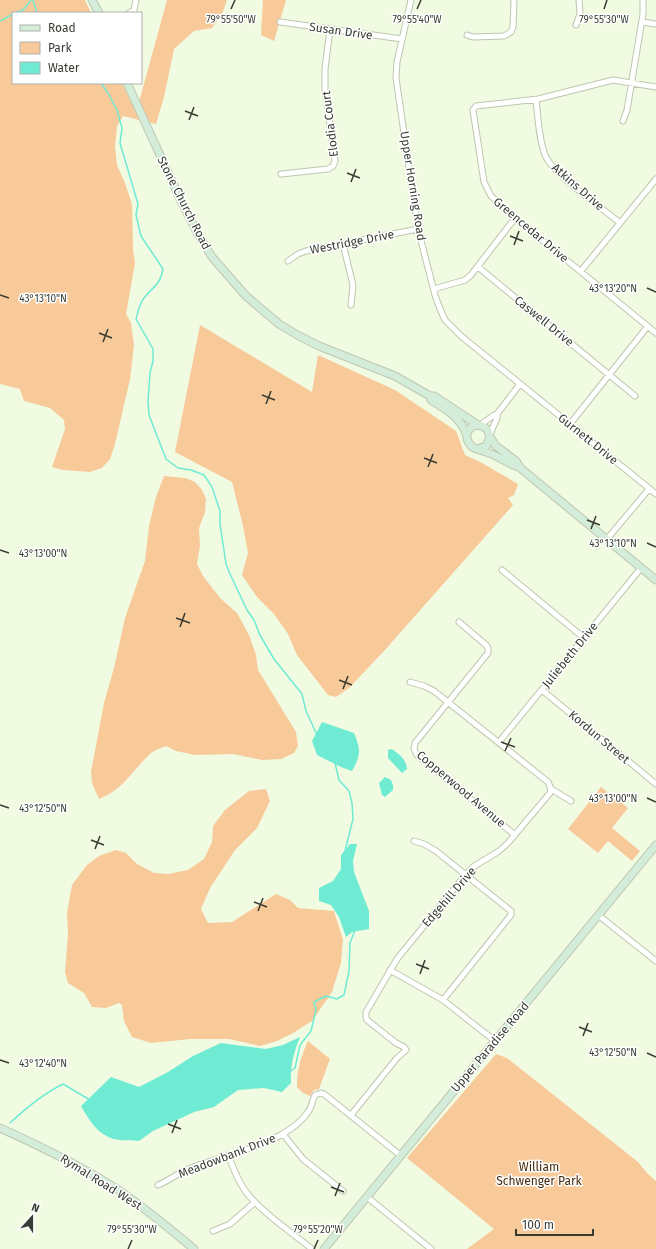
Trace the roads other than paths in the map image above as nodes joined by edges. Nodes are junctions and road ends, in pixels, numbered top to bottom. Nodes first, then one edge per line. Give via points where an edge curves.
1 (92, 0) edge
2 (136, 0) edge
3 (411, 0) edge
4 (514, 0) edge
5 (579, 0) edge
6 (643, 0) edge
7 (98, 12) edge
8 (131, 12) edge
9 (280, 22) dead end
10 (642, 22) junction
11 (656, 24) edge
12 (576, 26) dead end
13 (330, 29) junction
14 (467, 34) dead end
15 (402, 39) junction
16 (631, 82) junction
17 (127, 84) edge
18 (656, 87) edge
19 (536, 100) junction
20 (623, 121) dead end
21 (281, 174) dead end
22 (656, 179) edge
23 (515, 218) junction
24 (619, 222) junction
25 (418, 229) junction
26 (343, 244) junction
27 (288, 261) dead end
28 (478, 267) junction
29 (581, 271) junction
30 (434, 289) junction
31 (351, 304) dead end
32 (648, 326) junction
33 (656, 333) edge
34 (610, 374) junction
35 (520, 384) junction
36 (430, 396) junction
37 (635, 396) dead end
38 (497, 414) junction
39 (570, 424) junction
40 (479, 425) junction
41 (467, 435) junction
42 (490, 436) junction
43 (477, 448) junction
44 (519, 467) junction
45 (648, 489) junction
46 (656, 494) edge
47 (607, 539) junction
48 (641, 568) junction
49 (502, 570) dead end
50 (656, 580) edge
51 (460, 622) dead end
52 (584, 638) junction
53 (410, 682) dead end
54 (542, 690) junction
55 (448, 703) junction
56 (499, 742) junction
57 (656, 784) edge
58 (551, 789) junction
59 (571, 801) dead end
60 (515, 835) junction
61 (414, 841) dead end
62 (656, 845) edge
63 (466, 875) junction
64 (598, 915) junction
65 (656, 961) edge
66 (390, 970) junction
67 (443, 1000) junction
68 (495, 1041) junction
69 (351, 1115) junction
70 (0, 1128) edge
71 (283, 1134) junction
72 (228, 1155) junction
73 (400, 1155) junction
74 (158, 1185) dead end
75 (343, 1191) dead end
76 (367, 1197) junction
77 (255, 1202) junction
78 (214, 1231) dead end
79 (194, 1249) edge
80 (312, 1249) edge
81 (324, 1249) edge
82 (431, 1249) edge

1 - 7 main road
2 - 8 street via 134,10
3 - 15 street, Upper Horning Road
4 - 14 street via 511,32 504,36 473,37
5 - 12 street via 580,14
6 - 10 street
9 - 13 street, Susan Drive
10 - 11 street
10 - 16 street
13 - 15 street, Susan Drive
13 - 21 street, Elodia Court via 325,89 335,162 328,169
15 - 25 street, Upper Horning Road via 396,78
16 - 18 street, Greencedar Drive
16 - 19 street, Greencedar Drive via 613,80
16 - 20 street
17 - 36 main road, Stone Church Road via 198,234 212,257 246,296 279,324 299,336 395,376
19 - 23 street, Greencedar Drive via 476,106 473,110 484,182 491,196
19 - 24 street, Atkins Drive via 546,156 555,169
22 - 24 street
23 - 28 street
23 - 29 street, Greencedar Drive
24 - 29 street
25 - 26 street, Westridge Drive
25 - 30 street, Upper Horning Road
26 - 27 street, Westridge Drive via 298,254
26 - 31 street via 353,285
28 - 30 street via 465,280
28 - 34 street, Caswell Drive
29 - 32 street, Greencedar Drive
30 - 35 street, Upper Horning Road via 440,309 449,324
32 - 33 street, Greencedar Drive
32 - 34 street
34 - 37 street, Caswell Drive
34 - 39 street
35 - 38 street
35 - 39 street, Gurnett Drive
36 - 40 main road, Stone Church Road via 434,396
36 - 41 main road, Stone Church Road via 431,400 459,420
38 - 40 street
38 - 42 street via 498,418
39 - 45 street, Gurnett Drive
40 - 41 main road via 471,428
40 - 42 main road via 487,429
41 - 43 main road via 469,444
42 - 43 main road via 486,446
42 - 44 main road via 496,446 516,461
43 - 44 main road
44 - 47 main road
45 - 46 street, Gurnett Drive
45 - 47 street
47 - 48 main road
48 - 50 main road
48 - 52 street, Juliebeth Drive
49 - 52 street
51 - 55 street, Copperwood Avenue via 486,645 488,652
52 - 54 street, Juliebeth Drive
53 - 55 street via 428,688
54 - 56 street, Juliebeth Drive
54 - 57 street, Kordun Street
55 - 56 street
55 - 60 street, Copperwood Avenue via 415,743 417,755
56 - 58 street via 548,782
58 - 59 street
58 - 60 street, Edgehill Drive
60 - 63 street, Edgehill Drive via 499,851 479,863
61 - 63 street via 436,851
62 - 64 main road, Upper Paradise Road
63 - 66 street, Edgehill Drive
63 - 67 street via 511,911 511,915
64 - 65 street
64 - 68 main road, Upper Paradise Road
66 - 67 street
66 - 69 street, Edgehill Drive via 366,1012 366,1017 406,1050
67 - 68 street
68 - 73 main road, Upper Paradise Road
69 - 71 street, Meadowbank Drive via 324,1094 318,1094 303,1118
69 - 73 street, Meadowbank Drive
70 - 79 main road, Rymal Road West via 64,1157 101,1179 135,1202
71 - 72 street, Meadowbank Drive
71 - 75 street via 303,1158
72 - 74 street, Meadowbank Drive via 188,1169
72 - 77 street via 241,1185
73 - 76 main road, Upper Paradise Road
76 - 81 main road, Upper Paradise Road
76 - 82 street
77 - 78 street via 230,1224
77 - 80 street

